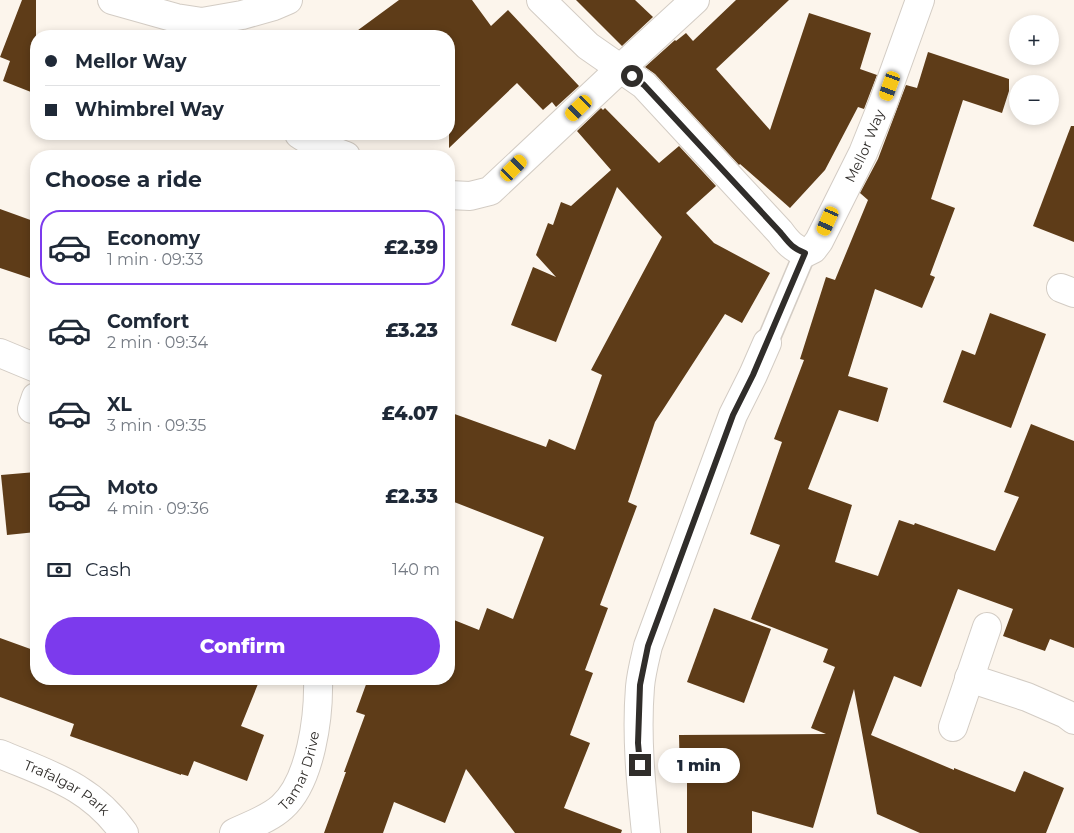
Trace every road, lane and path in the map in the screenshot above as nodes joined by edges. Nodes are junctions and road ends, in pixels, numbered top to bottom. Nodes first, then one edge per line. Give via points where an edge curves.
1 (112, 0) edge
2 (288, 0) edge
3 (541, 0) edge
4 (695, 0) edge
5 (920, 0) edge
6 (204, 19) edge
7 (620, 68) junction
8 (307, 140) edge
9 (329, 150) edge
10 (455, 195) edge
11 (805, 253) junction
12 (767, 343) joint
13 (0, 353) edge
14 (30, 366) edge
15 (987, 628) dead end
16 (970, 678) junction
17 (318, 685) edge
18 (1074, 720) edge
19 (953, 727) dead end
20 (0, 754) edge
21 (124, 833) edge
22 (234, 833) edge
23 (646, 833) edge

1 - 6 street via 176,18
2 - 6 street via 242,15
3 - 7 street via 588,46
4 - 7 street
5 - 11 street, Mellor Way via 863,153 820,241
7 - 10 street via 490,190 470,196
7 - 11 street via 644,85 788,243
8 - 9 street
11 - 12 lane, Mellor Way
12 - 23 street via 733,415 648,646 640,685 638,743
13 - 14 street
15 - 16 street
16 - 18 street via 1027,698
16 - 19 street
17 - 22 street, Tamar Drive via 315,731 296,786 282,806
20 - 21 street, Trafalgar Park via 80,790 104,809

